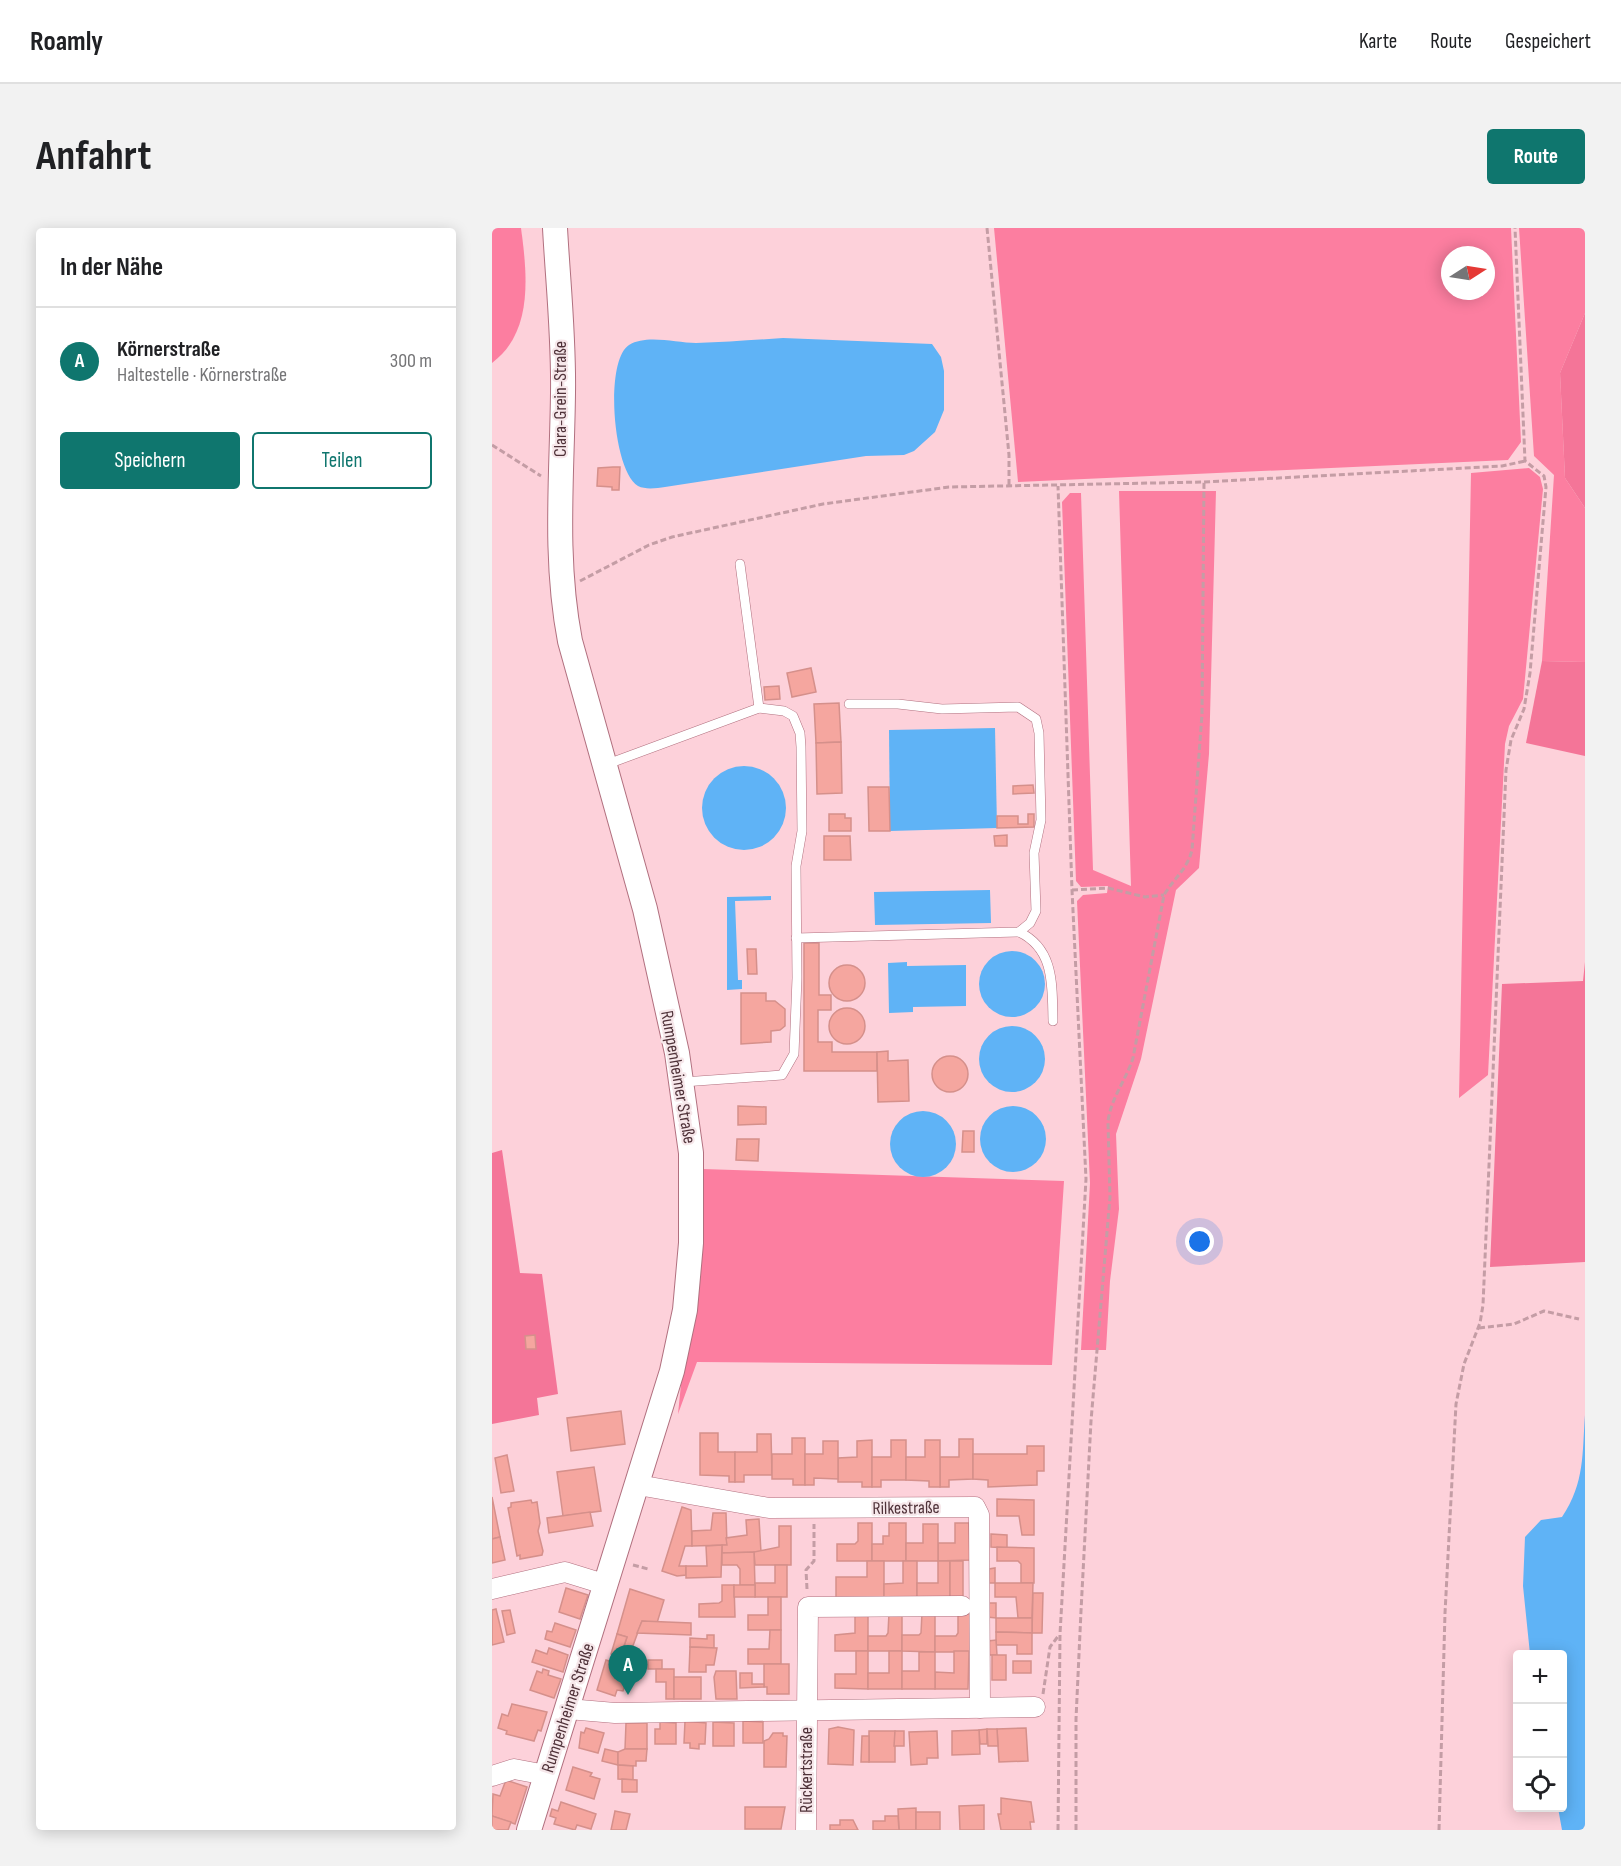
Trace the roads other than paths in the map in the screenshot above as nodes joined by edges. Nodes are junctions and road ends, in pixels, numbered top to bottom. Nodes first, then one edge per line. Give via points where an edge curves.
1 (555, 228) edge
2 (740, 564) dead end
3 (561, 580) joint
4 (849, 704) dead end
5 (759, 708) junction
6 (605, 765) junction
7 (1019, 932) junction
8 (796, 938) junction
9 (1053, 1021) dead end
10 (681, 1083) junction
11 (638, 1485) junction
12 (607, 1586) junction
13 (492, 1589) edge
14 (962, 1606) dead end
15 (1035, 1707) road end
16 (981, 1708) junction
17 (568, 1709) junction
18 (807, 1710) junction
19 (546, 1775) junction
20 (492, 1776) edge
21 (529, 1830) edge
22 (806, 1830) edge

1 - 3 street, Clara-Grein-Straße via 563,391
2 - 5 lane
3 - 6 street, Rumpenheimer Straße via 570,641
4 - 7 lane via 942,709 1018,707 1036,719 1040,733 1041,820 1034,853 1036,911
5 - 6 lane
5 - 8 lane via 793,716 800,733 802,831 796,858
6 - 10 street, Rumpenheimer Straße via 645,909
7 - 8 lane
7 - 9 lane via 1031,938 1046,957 1053,988
8 - 10 lane via 794,1054 789,1067 782,1075 766,1078
10 - 11 street, Rumpenheimer Straße via 691,1152 688,1280 672,1371
11 - 12 street, Rumpenheimer Straße
11 - 16 street, Rilkestraße via 769,1508 978,1510
12 - 13 street via 565,1572
12 - 17 street, Rumpenheimer Straße
14 - 18 street, Rückertstraße via 808,1607
15 - 16 street
16 - 18 street
17 - 18 street via 615,1713
17 - 19 street, Rumpenheimer Straße
18 - 22 street, Rückertstraße
19 - 20 street via 514,1769
19 - 21 street, Rumpenheimer Straße

